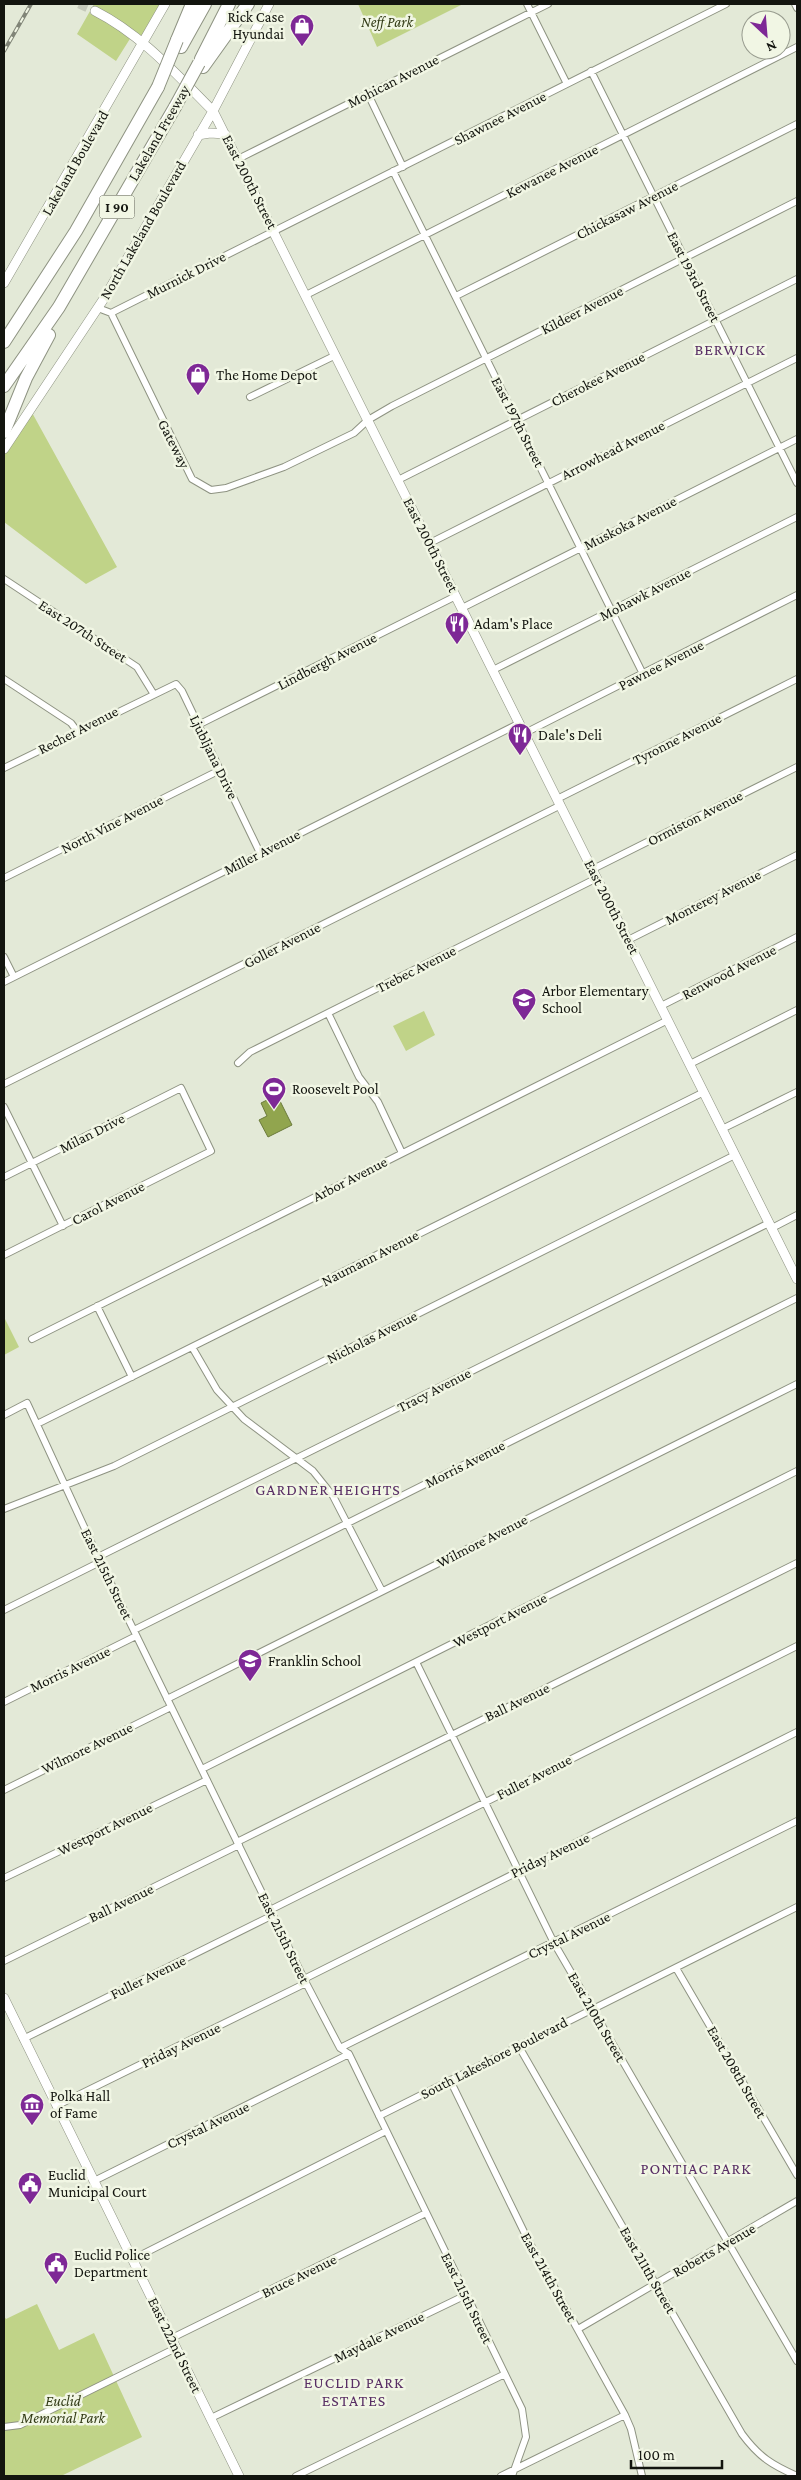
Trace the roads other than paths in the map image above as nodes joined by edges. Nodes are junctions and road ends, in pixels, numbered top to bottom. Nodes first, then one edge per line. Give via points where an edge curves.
1 (165, 4) edge
2 (192, 4) edge
3 (206, 4) edge
4 (229, 4) edge
5 (248, 4) edge
6 (269, 4) edge
7 (527, 4) edge
8 (548, 4) edge
9 (726, 4) edge
10 (795, 4) edge
11 (797, 8) edge
12 (95, 12) tunnel mouth
13 (531, 12) junction
14 (143, 41) junction
15 (179, 43) junction
16 (797, 47) edge
17 (201, 65) junction
18 (591, 71) junction
19 (567, 84) junction
20 (368, 94) junction
21 (213, 111) junction
22 (797, 124) edge
23 (225, 134) junction
24 (198, 135) junction
25 (623, 136) junction
26 (238, 159) junction
27 (403, 167) junction
28 (393, 171) junction
29 (654, 197) junction
30 (797, 201) edge
31 (76, 231) junction
32 (274, 231) junction
33 (424, 235) junction
34 (684, 258) junction
35 (797, 279) edge
36 (4, 283) edge
37 (306, 294) junction
38 (456, 296) junction
39 (59, 307) junction
40 (98, 308) junction
41 (111, 313) junction
42 (716, 319) junction
43 (4, 326) edge
44 (4, 342) edge
45 (336, 356) junction
46 (486, 358) junction
47 (797, 358) edge
48 (747, 384) junction
49 (4, 386) edge
50 (250, 397) dead end
51 (368, 420) junction
52 (517, 420) junction
53 (4, 432) edge
54 (797, 438) edge
55 (780, 447) junction
56 (4, 449) edge
57 (398, 480) junction
58 (549, 483) junction
59 (797, 483) edge
60 (797, 517) edge
61 (430, 543) junction
62 (582, 548) junction
63 (4, 579) edge
64 (797, 595) edge
65 (456, 596) junction
66 (462, 608) junction
67 (612, 611) junction
68 (493, 670) junction
69 (643, 674) junction
70 (797, 678) edge
71 (4, 679) edge
72 (153, 693) junction
73 (520, 723) junction
74 (198, 725) junction
75 (77, 731) junction
76 (525, 733) junction
77 (5, 765) edge
78 (797, 767) edge
79 (220, 770) junction
80 (559, 802) junction
81 (260, 853) junction
82 (797, 855) edge
83 (595, 874) junction
84 (4, 878) edge
85 (797, 938) edge
86 (628, 940) junction
87 (4, 957) edge
88 (14, 977) junction
89 (4, 982) edge
90 (661, 1006) junction
91 (797, 1010) edge
92 (328, 1013) junction
93 (668, 1020) junction
94 (238, 1063) dead end
95 (690, 1064) junction
96 (4, 1084) edge
97 (181, 1088) joint
98 (704, 1092) junction
99 (797, 1092) edge
100 (4, 1107) edge
101 (722, 1129) junction
102 (402, 1153) junction
103 (735, 1155) junction
104 (31, 1163) junction
105 (4, 1177) edge
106 (797, 1215) edge
107 (63, 1226) junction
108 (770, 1226) junction
109 (4, 1255) edge
110 (797, 1279) edge
111 (797, 1298) edge
112 (97, 1306) junction
113 (32, 1339) dead end
114 (192, 1347) junction
115 (132, 1378) junction
116 (797, 1384) edge
117 (233, 1406) junction
118 (4, 1415) edge
119 (37, 1424) junction
120 (298, 1458) junction
121 (797, 1471) edge
122 (64, 1484) junction
123 (4, 1509) edge
124 (348, 1522) junction
125 (99, 1560) junction
126 (797, 1563) edge
127 (382, 1591) junction
128 (4, 1610) edge
129 (135, 1633) junction
130 (797, 1646) edge
131 (416, 1662) junction
132 (167, 1699) junction
133 (4, 1702) edge
134 (171, 1707) junction
135 (797, 1732) edge
136 (451, 1734) junction
137 (202, 1769) junction
138 (207, 1780) junction
139 (4, 1790) edge
140 (485, 1802) junction
141 (797, 1821) edge
142 (238, 1843) junction
143 (519, 1870) junction
144 (4, 1878) edge
145 (797, 1907) edge
146 (272, 1913) junction
147 (554, 1943) junction
148 (4, 1961) edge
149 (676, 1968) junction
150 (305, 1981) junction
151 (4, 1998) edge
152 (592, 2008) junction
153 (23, 2039) junction
154 (518, 2045) junction
155 (340, 2048) junction
156 (349, 2054) junction
157 (450, 2080) junction
158 (56, 2106) junction
159 (379, 2116) junction
160 (386, 2131) junction
161 (797, 2175) edge
162 (94, 2181) junction
163 (797, 2202) edge
164 (426, 2213) junction
165 (727, 2242) junction
166 (132, 2259) junction
167 (655, 2284) junction
168 (466, 2295) junction
169 (578, 2328) junction
170 (172, 2338) junction
171 (176, 2348) junction
172 (797, 2361) edge
173 (505, 2374) junction
174 (625, 2415) junction
175 (211, 2418) junction
176 (4, 2427) edge
177 (513, 2473) edge
178 (239, 2476) edge
179 (296, 2476) edge
180 (501, 2476) edge
181 (642, 2476) edge
182 (797, 2476) edge

1 - 14 street, Lakeland Boulevard
2 - 15 highway
3 - 15 highway, Lakeland Freeway / I 90
4 - 17 highway
5 - 17 highway
6 - 21 street, North Lakeland Boulevard
7 - 13 street
8 - 13 street, Mohican Avenue
9 - 18 street, Shawnee Avenue
10 - 11 street
12 - 14 street, East 200th Street
13 - 19 street
13 - 20 street, Mohican Avenue
14 - 21 street, East 200th Street
14 - 36 street, Lakeland Boulevard
15 - 31 highway, Lakeland Freeway / I 90, bridge via 158,87
16 - 25 street, Kewanee Avenue
17 - 39 highway, Lakeland Freeway / I 90, bridge
18 - 19 street, Shawnee Avenue
18 - 25 street, East 193rd Street
19 - 27 street, Shawnee Avenue
20 - 26 street, Mohican Avenue
20 - 27 street
21 - 23 street, East 200th Street
21 - 24 street, North Lakeland Boulevard
22 - 29 street, Chickasaw Avenue
23 - 24 street
23 - 26 street, East 200th Street
24 - 40 street, North Lakeland Boulevard
25 - 29 street, East 193rd Street
25 - 33 street, Kewanee Avenue
26 - 32 street, East 200th Street
27 - 28 street, Shawnee Avenue
28 - 32 street, Shawnee Avenue
28 - 33 street, East 197th Street
29 - 34 street, East 193rd Street
29 - 38 street, Chickasaw Avenue
30 - 34 street, Kildeer Avenue
31 - 43 highway
31 - 44 highway, Lakeland Freeway / I 90
32 - 37 street, East 200th Street
32 - 41 street, Murnick Drive
33 - 37 street, Kewanee Avenue
33 - 38 street, East 197th Street
34 - 42 street, East 193rd Street
34 - 46 street, Kildeer Avenue
35 - 42 street, Cherokee Avenue
37 - 45 street, East 200th Street
38 - 46 street, East 197th Street
39 - 49 highway, Lakeland Freeway / I 90
39 - 53 highway
40 - 41 street
40 - 56 street, North Lakeland Boulevard
41 - 51 street, Gateway via 192,479 211,490 226,488 284,467 354,433
42 - 48 street, East 193rd Street
42 - 52 street, Cherokee Avenue
45 - 50 street
45 - 51 street, East 200th Street
46 - 51 street, Kildeer Avenue
46 - 52 street, East 197th Street
47 - 48 street, Arrowhead Avenue
48 - 55 street, East 193rd Street
48 - 58 street, Arrowhead Avenue
51 - 57 street, East 200th Street
52 - 57 street, Cherokee Avenue
52 - 58 street, East 197th Street
54 - 55 street, Muskoka Avenue
55 - 59 street, East 193rd Street
55 - 62 street, Muskoka Avenue
57 - 61 street, East 200th Street
58 - 61 street, Arrowhead Avenue
58 - 62 street, East 197th Street
60 - 67 street, Mohawk Avenue
61 - 65 street, East 200th Street
62 - 66 street, Muskoka Avenue
62 - 67 street, East 197th Street
63 - 72 street, East 207th Street via 137,667
64 - 69 street, Pawnee Avenue
65 - 66 street, East 200th Street
65 - 74 street, Lindbergh Avenue
66 - 68 street, East 200th Street
67 - 68 street, Mohawk Avenue
67 - 69 street, East 197th Street
68 - 73 street, East 200th Street
69 - 76 street, Pawnee Avenue
70 - 80 street, Tyronne Avenue
71 - 75 street via 71,723
72 - 74 street, Ljubljana Drive via 176,684
72 - 75 street, Recher Avenue
73 - 76 street, East 200th Street
73 - 81 street, Miller Avenue
74 - 79 street, Ljubljana Drive
75 - 77 street, Recher Avenue
76 - 80 street, East 200th Street
78 - 83 street, Ormiston Avenue
79 - 81 street, Ljubljana Drive
79 - 84 street, North Vine Avenue
80 - 83 street, East 200th Street
80 - 96 street, Goller Avenue
81 - 88 street, Miller Avenue
82 - 86 street, Monterey Avenue
83 - 86 street, East 200th Street
83 - 92 street, Trebec Avenue
85 - 90 street, Renwood Avenue
86 - 90 street, East 200th Street
87 - 88 street
88 - 89 street, Miller Avenue
90 - 93 street, East 200th Street
91 - 95 street
92 - 94 street, Trebec Avenue via 250,1052
92 - 102 street via 359,1077 378,1102
93 - 95 street, East 200th Street
93 - 102 street, Arbor Avenue
95 - 98 street, East 200th Street
97 - 104 street, Milan Drive
97 - 107 street, Carol Avenue via 211,1151
98 - 101 street, East 200th Street
98 - 114 street, Naumann Avenue
99 - 101 street
100 - 104 street
101 - 103 street, East 200th Street
102 - 112 street, Arbor Avenue
103 - 108 street, East 200th Street
103 - 117 street, Nicholas Avenue
104 - 105 street, Milan Drive
104 - 107 street
106 - 108 street, Tracy Avenue
107 - 109 street, Carol Avenue
108 - 110 street, East 200th Street
108 - 120 street, Tracy Avenue
111 - 124 street, Morris Avenue
112 - 113 street, Arbor Avenue
112 - 115 street
114 - 115 street, Naumann Avenue
114 - 117 street via 217,1390
115 - 119 street, Naumann Avenue
116 - 127 street, Wilmore Avenue
117 - 120 street
117 - 122 street, Nicholas Avenue via 114,1466
118 - 119 street, East 215th Street via 27,1403
119 - 122 street, East 215th Street
120 - 124 street via 322,1481
120 - 125 street, Tracy Avenue
121 - 131 street, Westport Avenue
122 - 123 street, Nicholas Avenue
122 - 125 street, East 215th Street
124 - 127 street
124 - 129 street, Morris Avenue
125 - 128 street, Tracy Avenue
125 - 129 street, East 215th Street
126 - 136 street, Ball Avenue
127 - 132 street, Wilmore Avenue
129 - 132 street, East 215th Street
129 - 133 street, Morris Avenue
130 - 140 street, Fuller Avenue
131 - 136 street, East 210th Street
131 - 137 street, Westport Avenue
132 - 134 street, East 215th Street
134 - 137 street, East 215th Street
134 - 139 street, Wilmore Avenue
135 - 143 street, Priday Avenue
136 - 140 street, East 210th Street
136 - 142 street, Ball Avenue
137 - 138 street, East 215th Street
138 - 142 street, East 215th Street
138 - 144 street, Westport Avenue
140 - 143 street, East 210th Street
140 - 146 street, Fuller Avenue
141 - 147 street, Crystal Avenue
142 - 146 street, East 215th Street
142 - 148 street, Ball Avenue
143 - 147 street, East 210th Street
143 - 150 street, Priday Avenue
145 - 149 street, South Lakeshore Boulevard
146 - 150 street, East 215th Street
146 - 153 street, Fuller Avenue
147 - 152 street, East 210th Street
147 - 155 street, Crystal Avenue
149 - 152 street, South Lakeshore Boulevard
149 - 161 street, East 208th Street
150 - 155 street, East 215th Street
150 - 158 street, Priday Avenue
151 - 153 street, East 222nd Street
152 - 154 street, South Lakeshore Boulevard
152 - 165 street, East 210th Street
153 - 158 street, East 222nd Street
154 - 157 street, South Lakeshore Boulevard
154 - 167 street, East 211th Street
155 - 156 street, East 215th Street
156 - 159 street, East 215th Street
156 - 162 street, Crystal Avenue
157 - 159 street, South Lakeshore Boulevard
157 - 169 street, East 214th Street via 527,2238
158 - 162 street, East 222nd Street
159 - 160 street, East 215th Street
160 - 164 street, East 215th Street
160 - 166 street
162 - 166 street, East 222nd Street
163 - 165 street, Roberts Avenue
164 - 168 street, East 215th Street
164 - 170 street, Bruce Avenue
165 - 167 street, Roberts Avenue
165 - 172 street, East 210th Street
166 - 170 street, East 222nd Street
167 - 169 street, Roberts Avenue
167 - 182 street, East 211th Street via 742,2434 770,2464
168 - 173 street, East 215th Street
168 - 175 street, Maydale Avenue
169 - 174 street, East 214th Street
170 - 171 street, East 222nd Street
171 - 175 street, East 222nd Street
171 - 176 street via 20,2425
173 - 177 street, East 215th Street via 522,2409 526,2426 523,2449
173 - 179 street
174 - 177 street
174 - 181 street, East 214th Street
175 - 178 street, East 222nd Street
177 - 180 street

